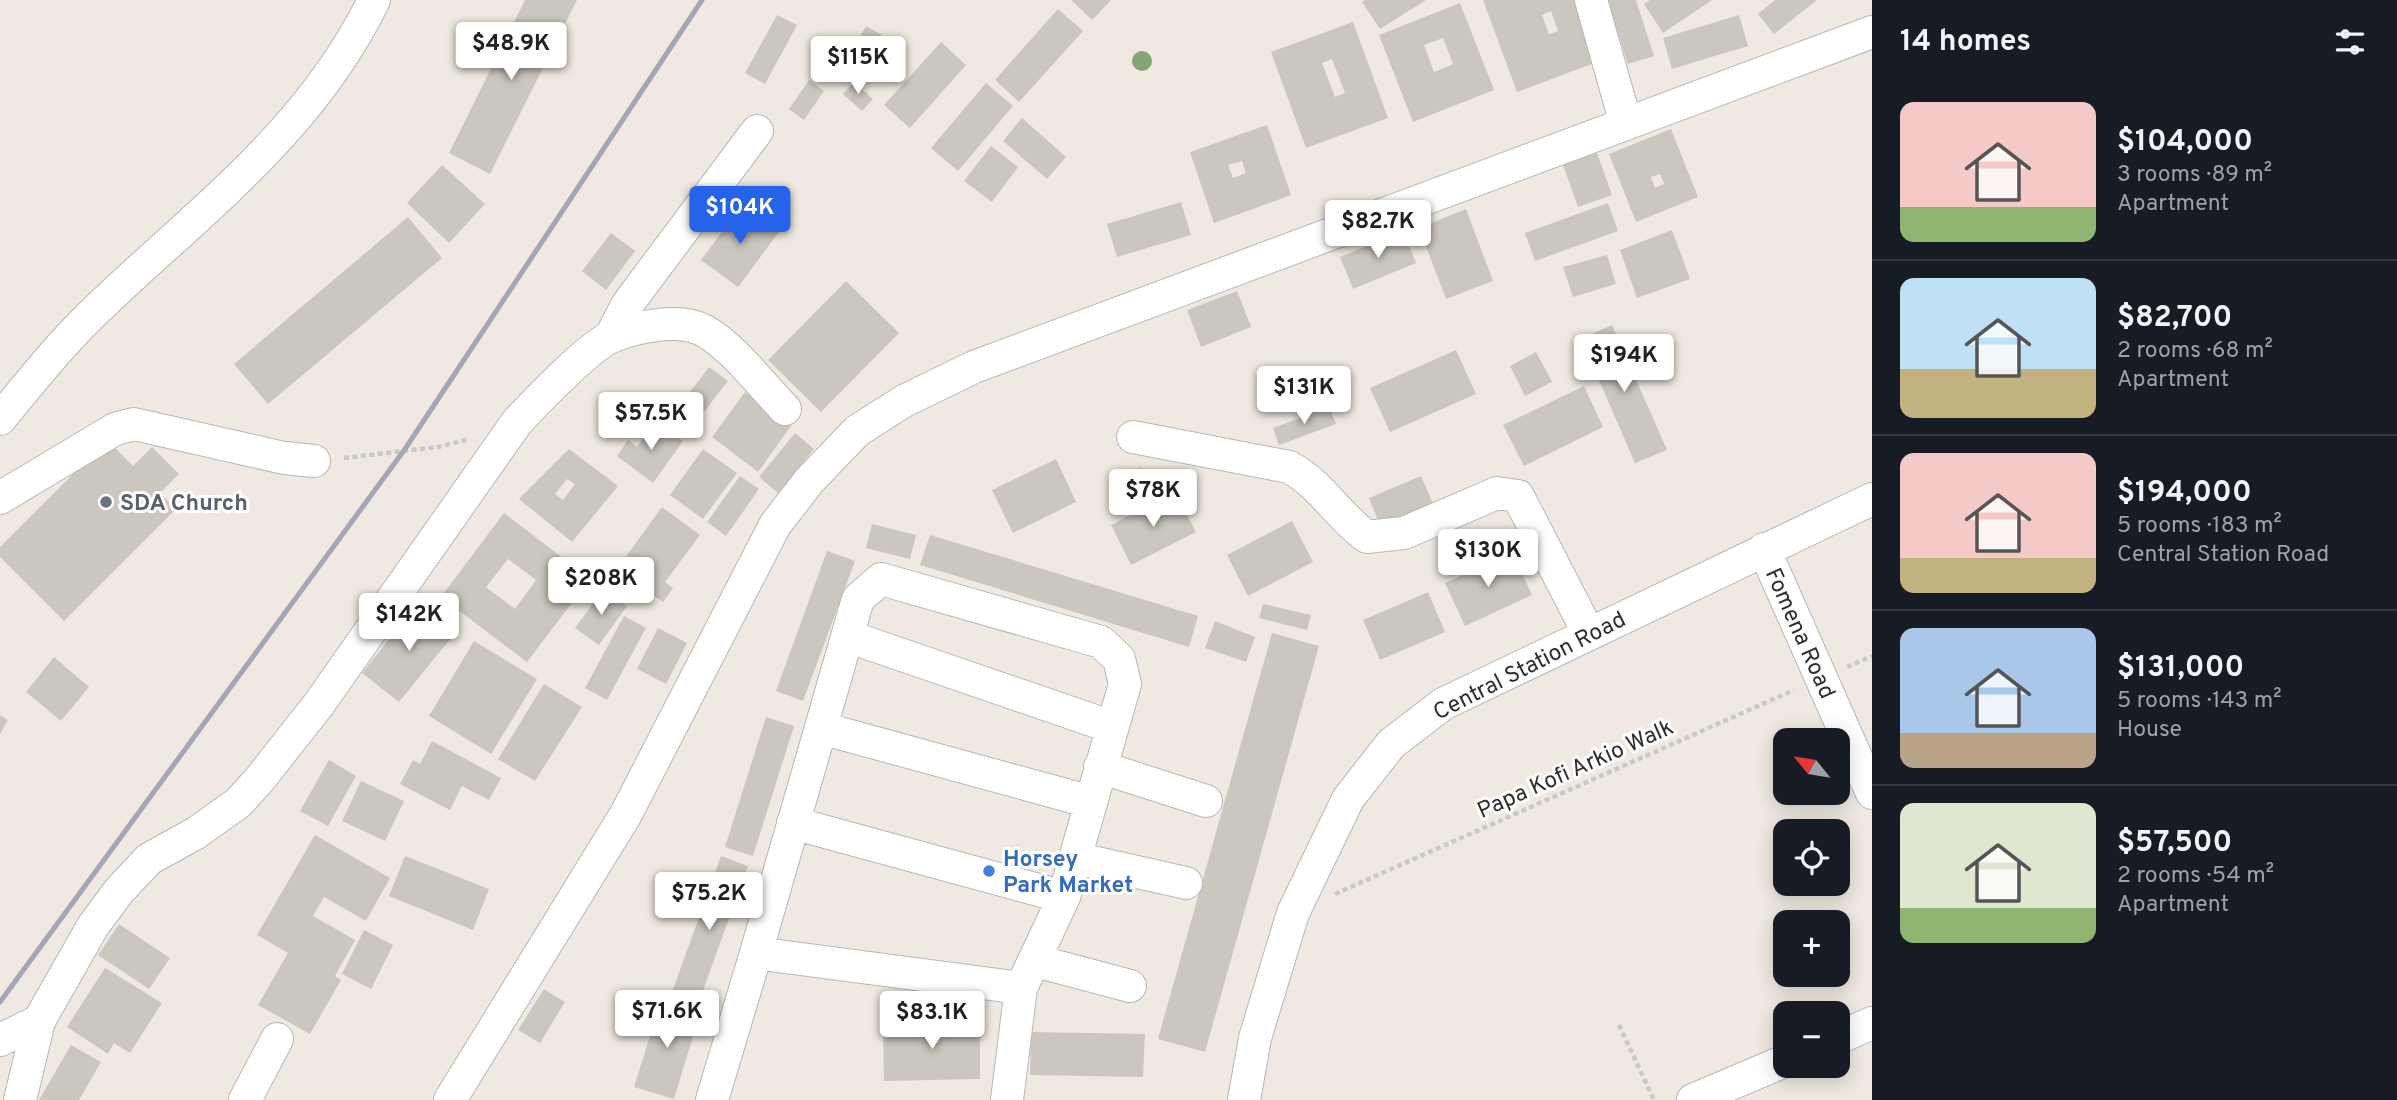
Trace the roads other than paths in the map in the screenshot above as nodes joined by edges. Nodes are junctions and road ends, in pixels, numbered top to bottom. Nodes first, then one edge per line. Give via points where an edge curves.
1 (374, 0) edge
2 (1591, 0) edge
3 (1872, 32) edge
4 (1626, 124) junction
5 (757, 131) dead end
6 (611, 336) junction
7 (785, 409) dead end
8 (0, 419) edge
9 (1133, 437) dead end
10 (314, 461) road end
11 (0, 498) edge
12 (1872, 499) edge
13 (1764, 549) junction
14 (1590, 634) junction
15 (847, 636) junction
16 (1112, 727) junction
17 (821, 729) junction
18 (1100, 767) junction
19 (1872, 793) edge
20 (1206, 800) dead end
21 (1091, 802) junction
22 (793, 823) junction
23 (1075, 858) junction
24 (1186, 883) dead end
25 (1065, 897) junction
26 (756, 953) junction
27 (1028, 974) junction
28 (1130, 986) dead end
29 (40, 1021) junction
30 (1872, 1023) edge
31 (1850, 1033) edge
32 (277, 1039) dead end
33 (0, 1040) edge
34 (1773, 1066) edge
35 (20, 1100) edge
36 (245, 1100) edge
37 (450, 1100) edge
38 (712, 1100) edge
39 (1007, 1100) edge
40 (1244, 1100) edge
41 (1693, 1100) edge

1 - 8 street via 347,47 291,124 213,207 90,316
2 - 4 street
3 - 4 street
4 - 37 street via 974,367 904,401 857,431 775,525 626,814
5 - 6 street via 627,304
6 - 7 street via 661,325 699,328
6 - 29 street via 517,422 319,704 239,803 149,859 119,891 93,926
9 - 14 street via 1289,467 1308,477 1367,537 1404,533 1497,494 1518,496
10 - 11 street via 134,424 115,429
12 - 13 street, Central Station Road
13 - 14 street, Central Station Road
13 - 19 street, Fomena Road
14 - 40 street, Central Station Road via 1443,704 1391,744 1348,799 1293,913 1255,1038
15 - 16 street
15 - 16 street via 858,599 881,579 1101,642 1119,659 1125,684
15 - 17 street
16 - 18 street
17 - 21 street
17 - 22 street
18 - 20 street
18 - 21 street
21 - 23 street
22 - 25 street
22 - 26 street
23 - 24 street
23 - 25 street
25 - 27 street
26 - 27 street
26 - 38 street
27 - 28 street
27 - 39 street
29 - 33 street
29 - 35 street
30 - 31 street
32 - 36 street
34 - 41 street

